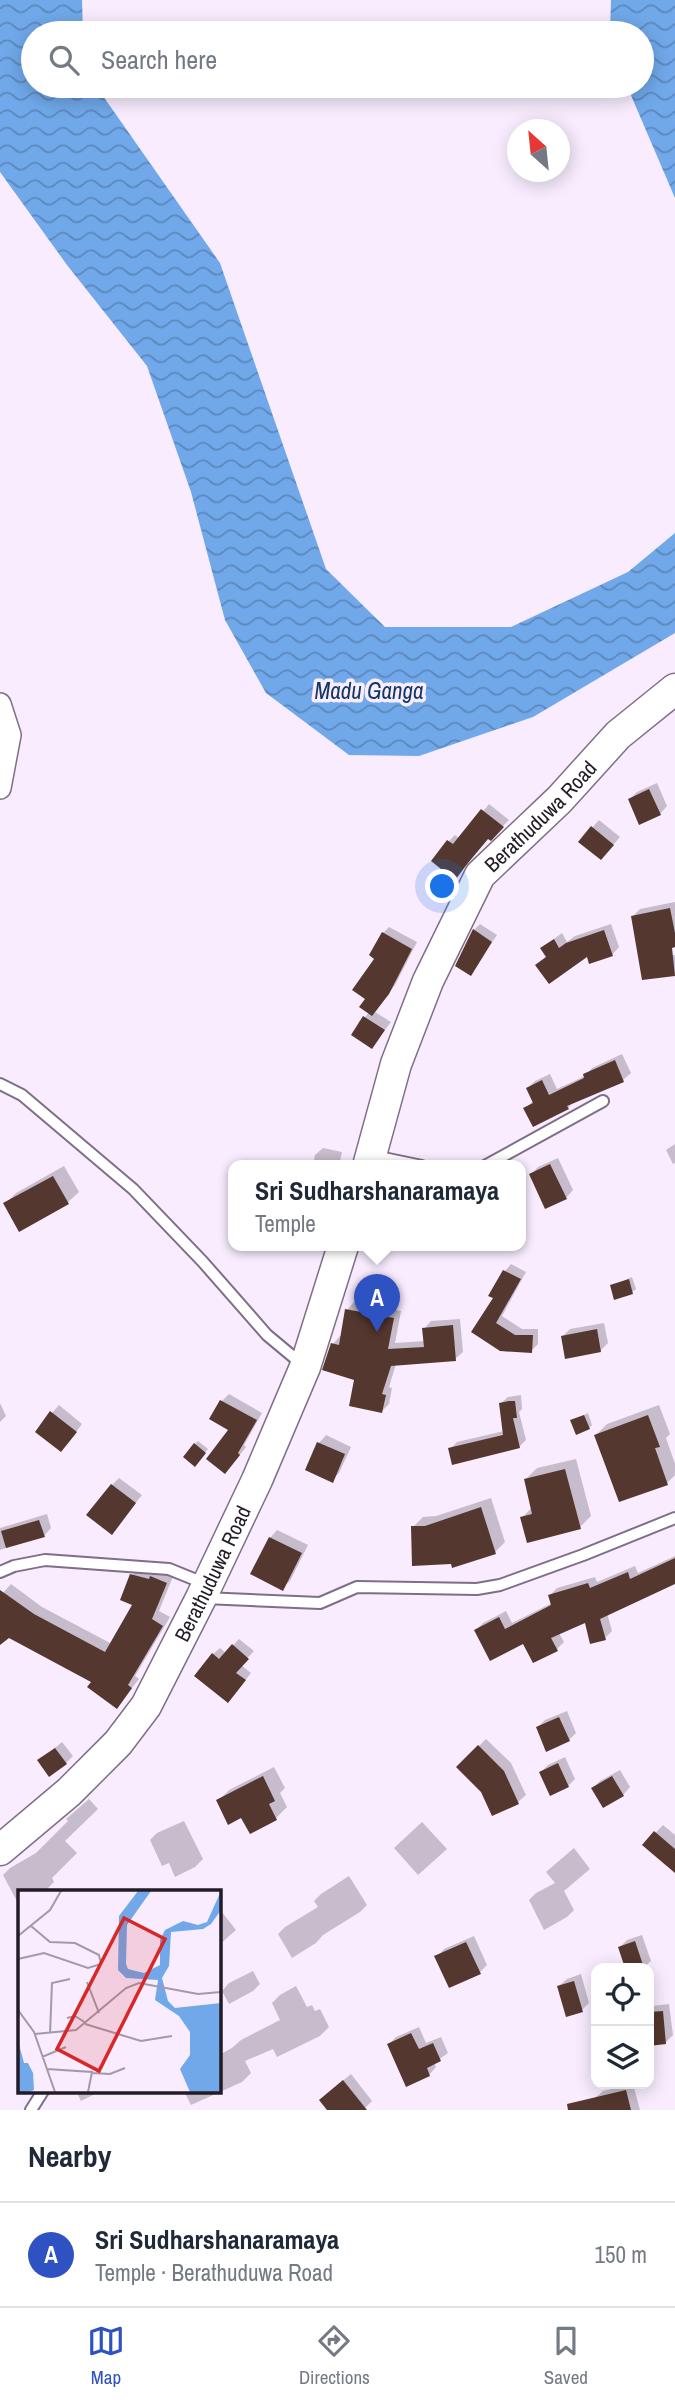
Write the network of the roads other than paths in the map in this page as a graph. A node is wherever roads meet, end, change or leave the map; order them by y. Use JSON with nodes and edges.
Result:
{"nodes":[{"id":1,"x":675,"y":689,"type":"edge"},
{"id":2,"x":0,"y":704,"type":"edge"},
{"id":3,"x":0,"y":788,"type":"edge"},
{"id":4,"x":0,"y":1084,"type":"edge"},
{"id":5,"x":603,"y":1101,"type":"dead end"},
{"id":6,"x":369,"y":1160,"type":"edge"},
{"id":7,"x":496,"y":1160,"type":"edge"},
{"id":8,"x":341,"y":1251,"type":"edge"},
{"id":9,"x":305,"y":1367,"type":"junction"},
{"id":10,"x":675,"y":1518,"type":"edge"},
{"id":11,"x":0,"y":1572,"type":"edge"},
{"id":12,"x":204,"y":1591,"type":"junction"},
{"id":13,"x":0,"y":1850,"type":"edge"},
{"id":14,"x":42,"y":2092,"type":"edge"},
{"id":15,"x":31,"y":2110,"type":"edge"}],
"edges":[{"from":1,"to":6,"type":"street","name":"Berathuduwa Road"},
{"from":2,"to":3,"type":"street"},
{"from":4,"to":9,"type":"lane"},
{"from":5,"to":7,"type":"lane"},
{"from":8,"to":9,"type":"street","name":"Berathuduwa Road"},
{"from":9,"to":12,"type":"street","name":"Berathuduwa Road"},
{"from":10,"to":12,"type":"lane"},
{"from":11,"to":12,"type":"lane"},
{"from":12,"to":13,"type":"street","name":"Berathuduwa Road"},
{"from":14,"to":15,"type":"lane"}]}
